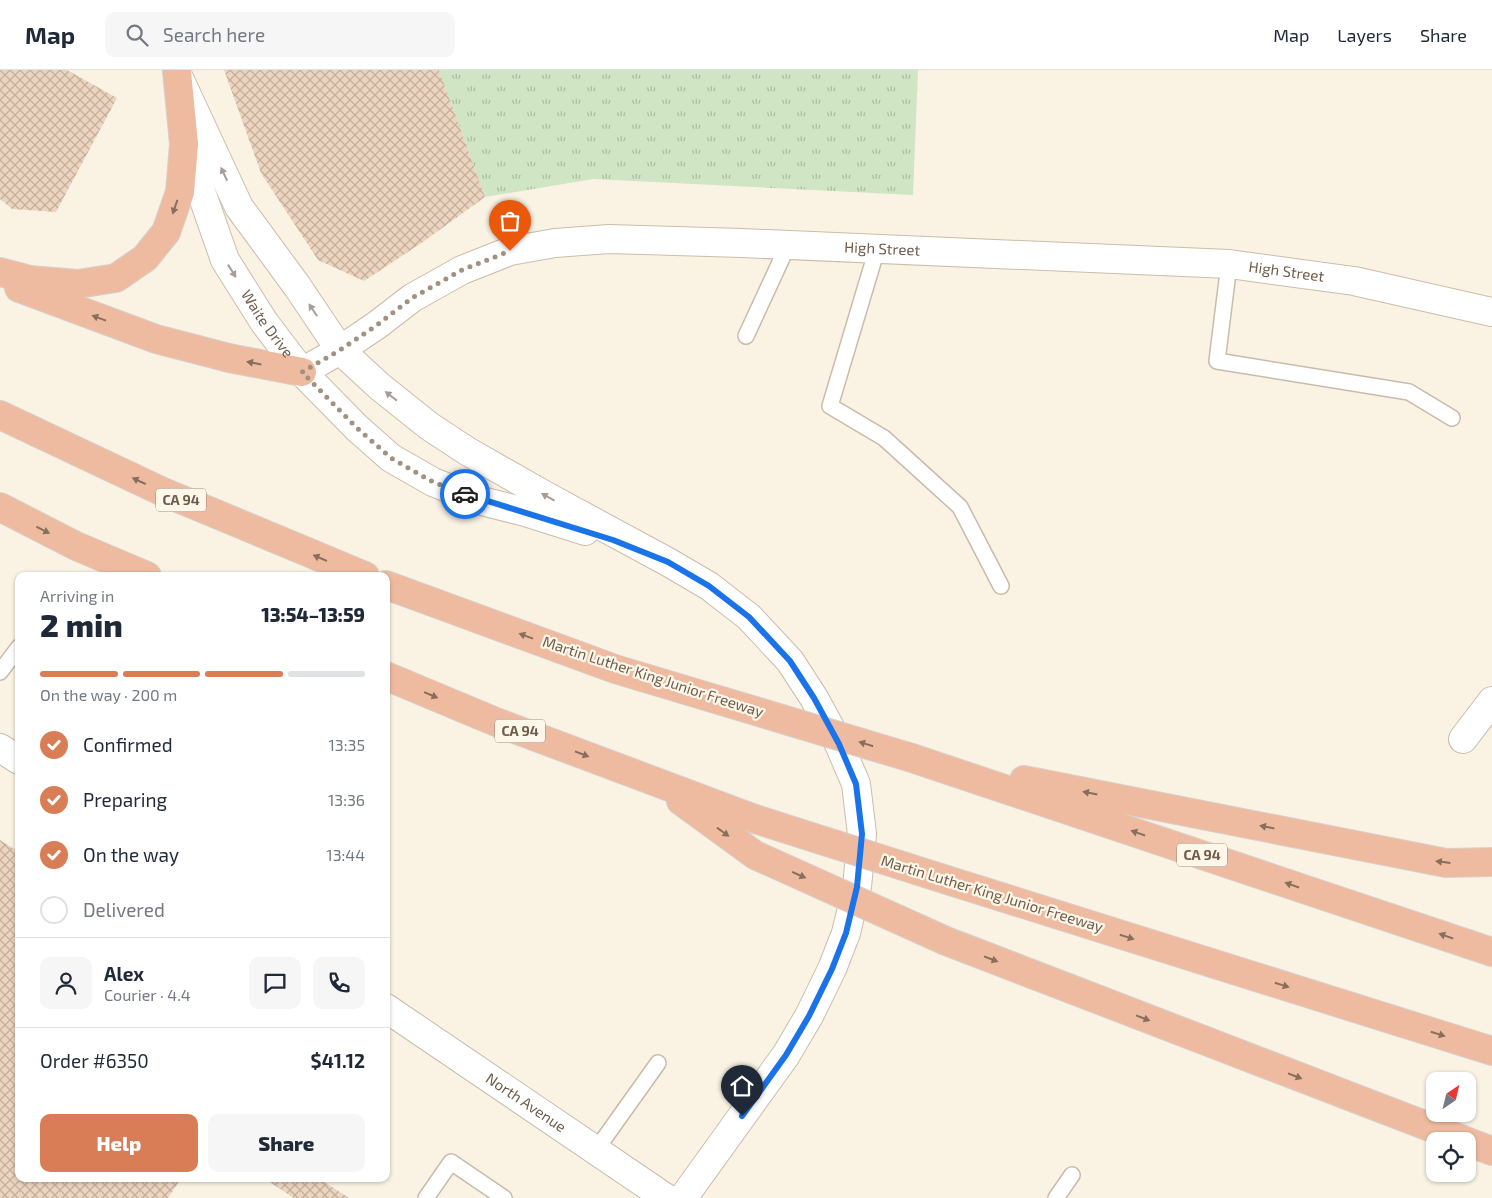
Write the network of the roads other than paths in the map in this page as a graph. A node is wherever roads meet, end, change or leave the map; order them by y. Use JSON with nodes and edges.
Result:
{"nodes":[{"id":1,"x":176,"y":71,"type":"edge"},
{"id":2,"x":788,"y":245,"type":"junction"},
{"id":3,"x":877,"y":248,"type":"junction"},
{"id":4,"x":1229,"y":264,"type":"junction"},
{"id":5,"x":0,"y":272,"type":"edge"},
{"id":6,"x":0,"y":280,"type":"edge"},
{"id":7,"x":1492,"y":312,"type":"edge"},
{"id":8,"x":746,"y":336,"type":"dead end"},
{"id":9,"x":340,"y":350,"type":"junction"},
{"id":10,"x":302,"y":372,"type":"junction"},
{"id":11,"x":0,"y":415,"type":"edge"},
{"id":12,"x":1452,"y":418,"type":"dead end"},
{"id":13,"x":0,"y":507,"type":"edge"},
{"id":14,"x":668,"y":562,"type":"junction"},
{"id":15,"x":138,"y":572,"type":"edge"},
{"id":16,"x":355,"y":572,"type":"edge"},
{"id":17,"x":390,"y":586,"type":"edge"},
{"id":18,"x":1001,"y":586,"type":"dead end"},
{"id":19,"x":15,"y":652,"type":"edge"},
{"id":20,"x":0,"y":672,"type":"edge"},
{"id":21,"x":390,"y":678,"type":"edge"},
{"id":22,"x":1492,"y":701,"type":"edge"},
{"id":23,"x":1463,"y":739,"type":"dead end"},
{"id":24,"x":0,"y":748,"type":"edge"},
{"id":25,"x":15,"y":757,"type":"edge"},
{"id":26,"x":912,"y":758,"type":"junction"},
{"id":27,"x":656,"y":782,"type":"junction"},
{"id":28,"x":1492,"y":862,"type":"edge"},
{"id":29,"x":1492,"y":952,"type":"edge"},
{"id":30,"x":390,"y":1011,"type":"edge"},
{"id":31,"x":1492,"y":1051,"type":"edge"},
{"id":32,"x":658,"y":1063,"type":"dead end"},
{"id":33,"x":1440,"y":1132,"type":"edge"},
{"id":34,"x":1476,"y":1145,"type":"edge"},
{"id":35,"x":596,"y":1150,"type":"junction"},
{"id":36,"x":1492,"y":1151,"type":"edge"},
{"id":37,"x":1072,"y":1175,"type":"dead end"},
{"id":38,"x":426,"y":1198,"type":"edge"},
{"id":39,"x":504,"y":1198,"type":"edge"},
{"id":40,"x":666,"y":1198,"type":"edge"},
{"id":41,"x":683,"y":1198,"type":"edge"},
{"id":42,"x":1056,"y":1198,"type":"edge"}],
"edges":[{"from":1,"to":5,"type":"highway","one_way":true},
{"from":9,"to":1,"type":"main road","name":"Waite Drive","one_way":true},
{"from":1,"to":10,"type":"main road","name":"Waite Drive","one_way":true},
{"from":2,"to":3,"type":"main road","name":"High Street"},
{"from":2,"to":8,"type":"lane"},
{"from":2,"to":9,"type":"main road","name":"High Street"},
{"from":3,"to":4,"type":"main road","name":"High Street"},
{"from":3,"to":18,"type":"lane"},
{"from":4,"to":7,"type":"main road","name":"High Street"},
{"from":4,"to":12,"type":"lane"},
{"from":10,"to":6,"type":"highway","one_way":true},
{"from":9,"to":10,"type":"main road","name":"High Street"},
{"from":14,"to":9,"type":"main road","name":"Waite Drive","one_way":true},
{"from":10,"to":14,"type":"main road","name":"Waite Drive"},
{"from":16,"to":11,"type":"highway","number":"CA 94","one_way":true},
{"from":13,"to":15,"type":"highway","one_way":true},
{"from":14,"to":41,"type":"main road","name":"Waite Drive"},
{"from":26,"to":17,"type":"highway","name":"Martin Luther King Junior Freeway","number":"CA 94","one_way":true,"bridge":true},
{"from":19,"to":20,"type":"lane"},
{"from":21,"to":27,"type":"highway","name":"Martin Luther King Junior Freeway","number":"CA 94","one_way":true},
{"from":22,"to":23,"type":"main road"},
{"from":24,"to":25,"type":"main road"},
{"from":28,"to":26,"type":"highway","one_way":true},
{"from":29,"to":26,"type":"highway","name":"Martin Luther King Junior Freeway","number":"CA 94","one_way":true},
{"from":27,"to":31,"type":"highway","name":"Martin Luther King Junior Freeway","number":"CA 94","one_way":true,"bridge":true},
{"from":27,"to":33,"type":"highway","one_way":true,"bridge":true},
{"from":30,"to":35,"type":"main road","name":"North Avenue"},
{"from":32,"to":35,"type":"lane"},
{"from":34,"to":36,"type":"highway"},
{"from":35,"to":40,"type":"main road","name":"North Avenue"},
{"from":37,"to":42,"type":"lane"},
{"from":38,"to":39,"type":"lane"}]}
